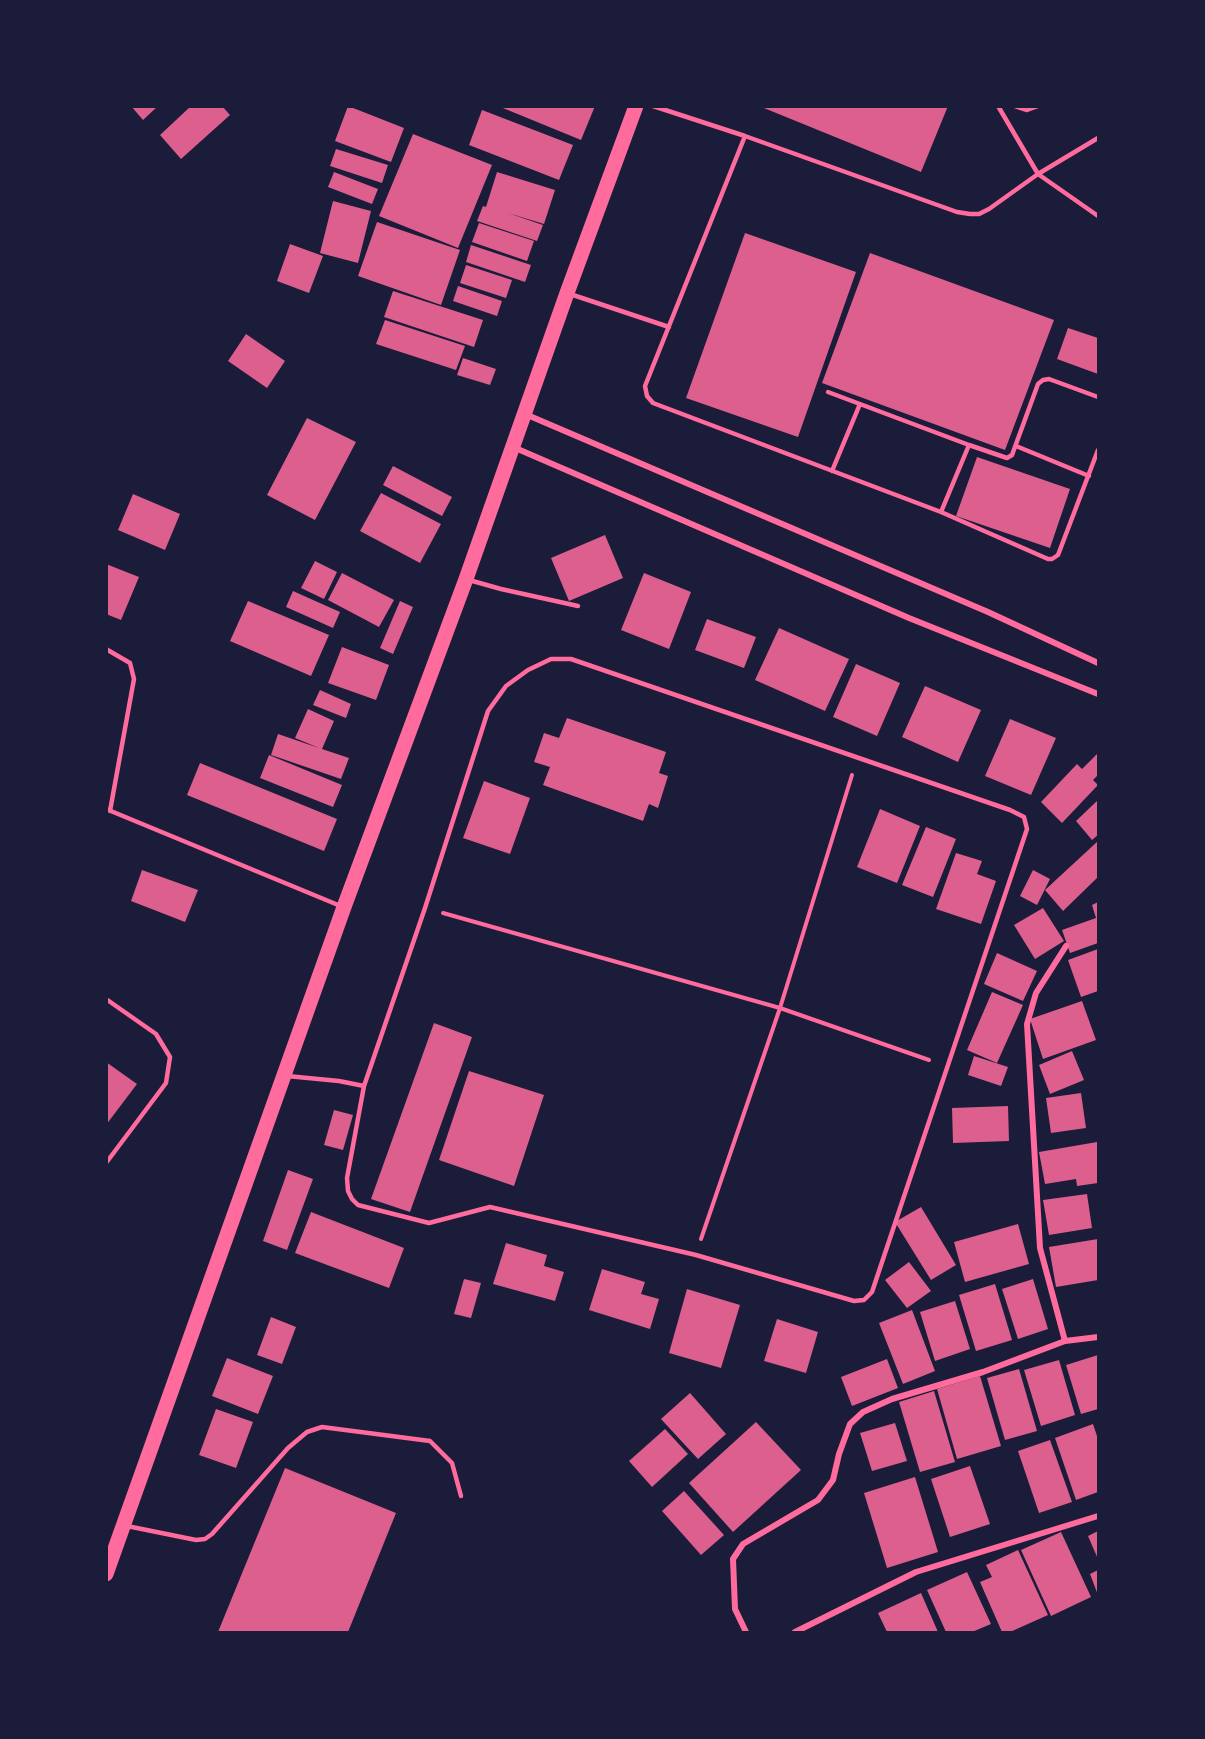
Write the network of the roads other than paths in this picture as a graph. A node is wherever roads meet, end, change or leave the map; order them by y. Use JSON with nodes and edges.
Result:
{"nodes":[{"id":1,"x":636,"y":106,"type":"edge"},
{"id":2,"x":653,"y":106,"type":"edge"},
{"id":3,"x":998,"y":106,"type":"edge"},
{"id":4,"x":1014,"y":106,"type":"edge"},
{"id":5,"x":1038,"y":106,"type":"edge"},
{"id":6,"x":745,"y":136,"type":"junction"},
{"id":7,"x":1098,"y":138,"type":"edge"},
{"id":8,"x":1038,"y":174,"type":"junction"},
{"id":9,"x":1098,"y":216,"type":"edge"},
{"id":10,"x":567,"y":293,"type":"junction"},
{"id":11,"x":669,"y":327,"type":"junction"},
{"id":12,"x":828,"y":392,"type":"dead end"},
{"id":13,"x":1098,"y":397,"type":"edge"},
{"id":14,"x":860,"y":404,"type":"junction"},
{"id":15,"x":525,"y":414,"type":"junction"},
{"id":16,"x":969,"y":445,"type":"junction"},
{"id":17,"x":1016,"y":446,"type":"junction"},
{"id":18,"x":513,"y":447,"type":"junction"},
{"id":19,"x":1098,"y":450,"type":"edge"},
{"id":20,"x":832,"y":471,"type":"junction"},
{"id":21,"x":1089,"y":476,"type":"junction"},
{"id":22,"x":941,"y":512,"type":"junction"},
{"id":23,"x":466,"y":579,"type":"junction"},
{"id":24,"x":578,"y":606,"type":"dead end"},
{"id":25,"x":106,"y":649,"type":"edge"},
{"id":26,"x":1098,"y":663,"type":"edge"},
{"id":27,"x":1098,"y":694,"type":"edge"},
{"id":28,"x":108,"y":810,"type":"edge"},
{"id":29,"x":344,"y":907,"type":"junction"},
{"id":30,"x":1066,"y":946,"type":"dead end"},
{"id":31,"x":106,"y":999,"type":"edge"},
{"id":32,"x":285,"y":1075,"type":"junction"},
{"id":33,"x":364,"y":1086,"type":"junction"},
{"id":34,"x":106,"y":1163,"type":"edge"},
{"id":35,"x":1098,"y":1337,"type":"edge"},
{"id":36,"x":1065,"y":1341,"type":"junction"},
{"id":37,"x":461,"y":1496,"type":"dead end"},
{"id":38,"x":1098,"y":1516,"type":"edge"},
{"id":39,"x":125,"y":1525,"type":"junction"},
{"id":40,"x":106,"y":1574,"type":"edge"},
{"id":41,"x":746,"y":1632,"type":"edge"},
{"id":42,"x":795,"y":1632,"type":"edge"}],
"edges":[{"from":1,"to":10,"type":"main road"},
{"from":2,"to":6,"type":"lane"},
{"from":3,"to":8,"type":"lane"},
{"from":4,"to":5,"type":"lane"},
{"from":6,"to":8,"type":"lane"},
{"from":6,"to":11,"type":"lane"},
{"from":7,"to":8,"type":"lane"},
{"from":8,"to":9,"type":"lane"},
{"from":10,"to":11,"type":"lane"},
{"from":10,"to":15,"type":"main road"},
{"from":11,"to":20,"type":"lane"},
{"from":12,"to":14,"type":"lane"},
{"from":13,"to":17,"type":"lane"},
{"from":14,"to":16,"type":"lane"},
{"from":14,"to":20,"type":"lane"},
{"from":15,"to":18,"type":"main road"},
{"from":15,"to":26,"type":"street"},
{"from":16,"to":17,"type":"lane"},
{"from":16,"to":22,"type":"lane"},
{"from":17,"to":21,"type":"lane"},
{"from":18,"to":23,"type":"main road"},
{"from":18,"to":27,"type":"street"},
{"from":19,"to":21,"type":"lane"},
{"from":20,"to":22,"type":"lane"},
{"from":21,"to":22,"type":"lane"},
{"from":23,"to":24,"type":"lane"},
{"from":23,"to":29,"type":"main road"},
{"from":25,"to":28,"type":"lane"},
{"from":28,"to":29,"type":"lane"},
{"from":29,"to":32,"type":"main road"},
{"from":30,"to":36,"type":"street"},
{"from":31,"to":34,"type":"lane"},
{"from":32,"to":33,"type":"lane"},
{"from":32,"to":39,"type":"main road"},
{"from":33,"to":33,"type":"lane"},
{"from":35,"to":36,"type":"street"},
{"from":36,"to":41,"type":"street"},
{"from":37,"to":39,"type":"lane"},
{"from":38,"to":42,"type":"street"},
{"from":39,"to":40,"type":"main road"}]}
